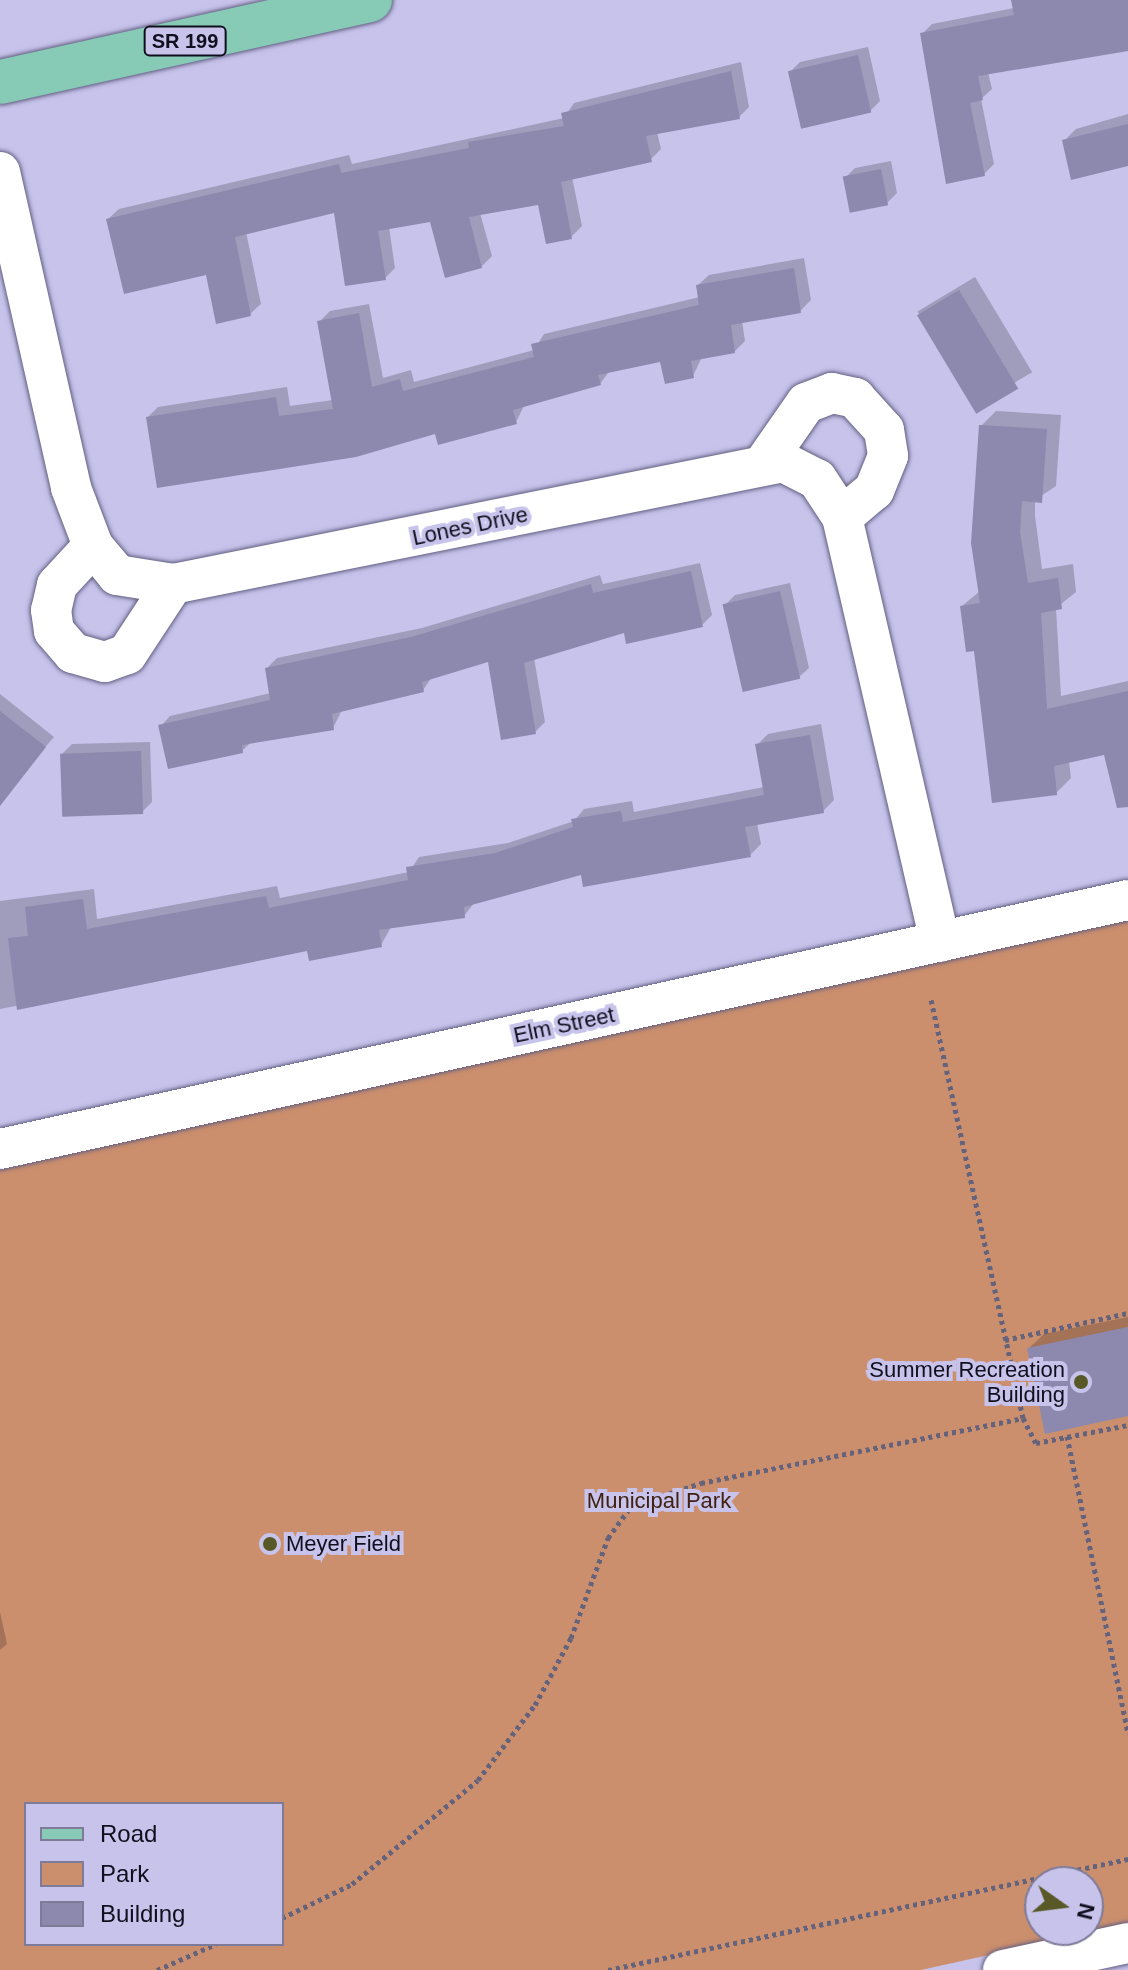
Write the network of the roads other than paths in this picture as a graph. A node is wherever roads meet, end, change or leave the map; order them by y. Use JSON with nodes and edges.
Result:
{"nodes":[{"id":1,"x":370,"y":0,"type":"edge"},
{"id":2,"x":0,"y":82,"type":"edge"},
{"id":3,"x":0,"y":172,"type":"edge"},
{"id":4,"x":765,"y":462,"type":"junction"},
{"id":5,"x":842,"y":517,"type":"junction"},
{"id":6,"x":93,"y":546,"type":"junction"},
{"id":7,"x":173,"y":584,"type":"junction"},
{"id":8,"x":1128,"y":900,"type":"edge"},
{"id":9,"x":940,"y":942,"type":"junction"},
{"id":10,"x":0,"y":1149,"type":"edge"},
{"id":11,"x":1128,"y":1943,"type":"edge"},
{"id":12,"x":1003,"y":1970,"type":"edge"}],
"edges":[{"from":1,"to":2,"type":"main road","number":"SR 199"},
{"from":3,"to":6,"type":"street","name":"Lones Drive"},
{"from":4,"to":5,"type":"street","name":"Lones Drive"},
{"from":4,"to":5,"type":"street"},
{"from":4,"to":7,"type":"street","name":"Lones Drive"},
{"from":5,"to":9,"type":"street","name":"Lones Drive"},
{"from":6,"to":7,"type":"street","name":"Lones Drive"},
{"from":6,"to":7,"type":"street"},
{"from":8,"to":9,"type":"street","name":"Elm Street"},
{"from":9,"to":10,"type":"street","name":"Elm Street"},
{"from":11,"to":12,"type":"street"}]}
